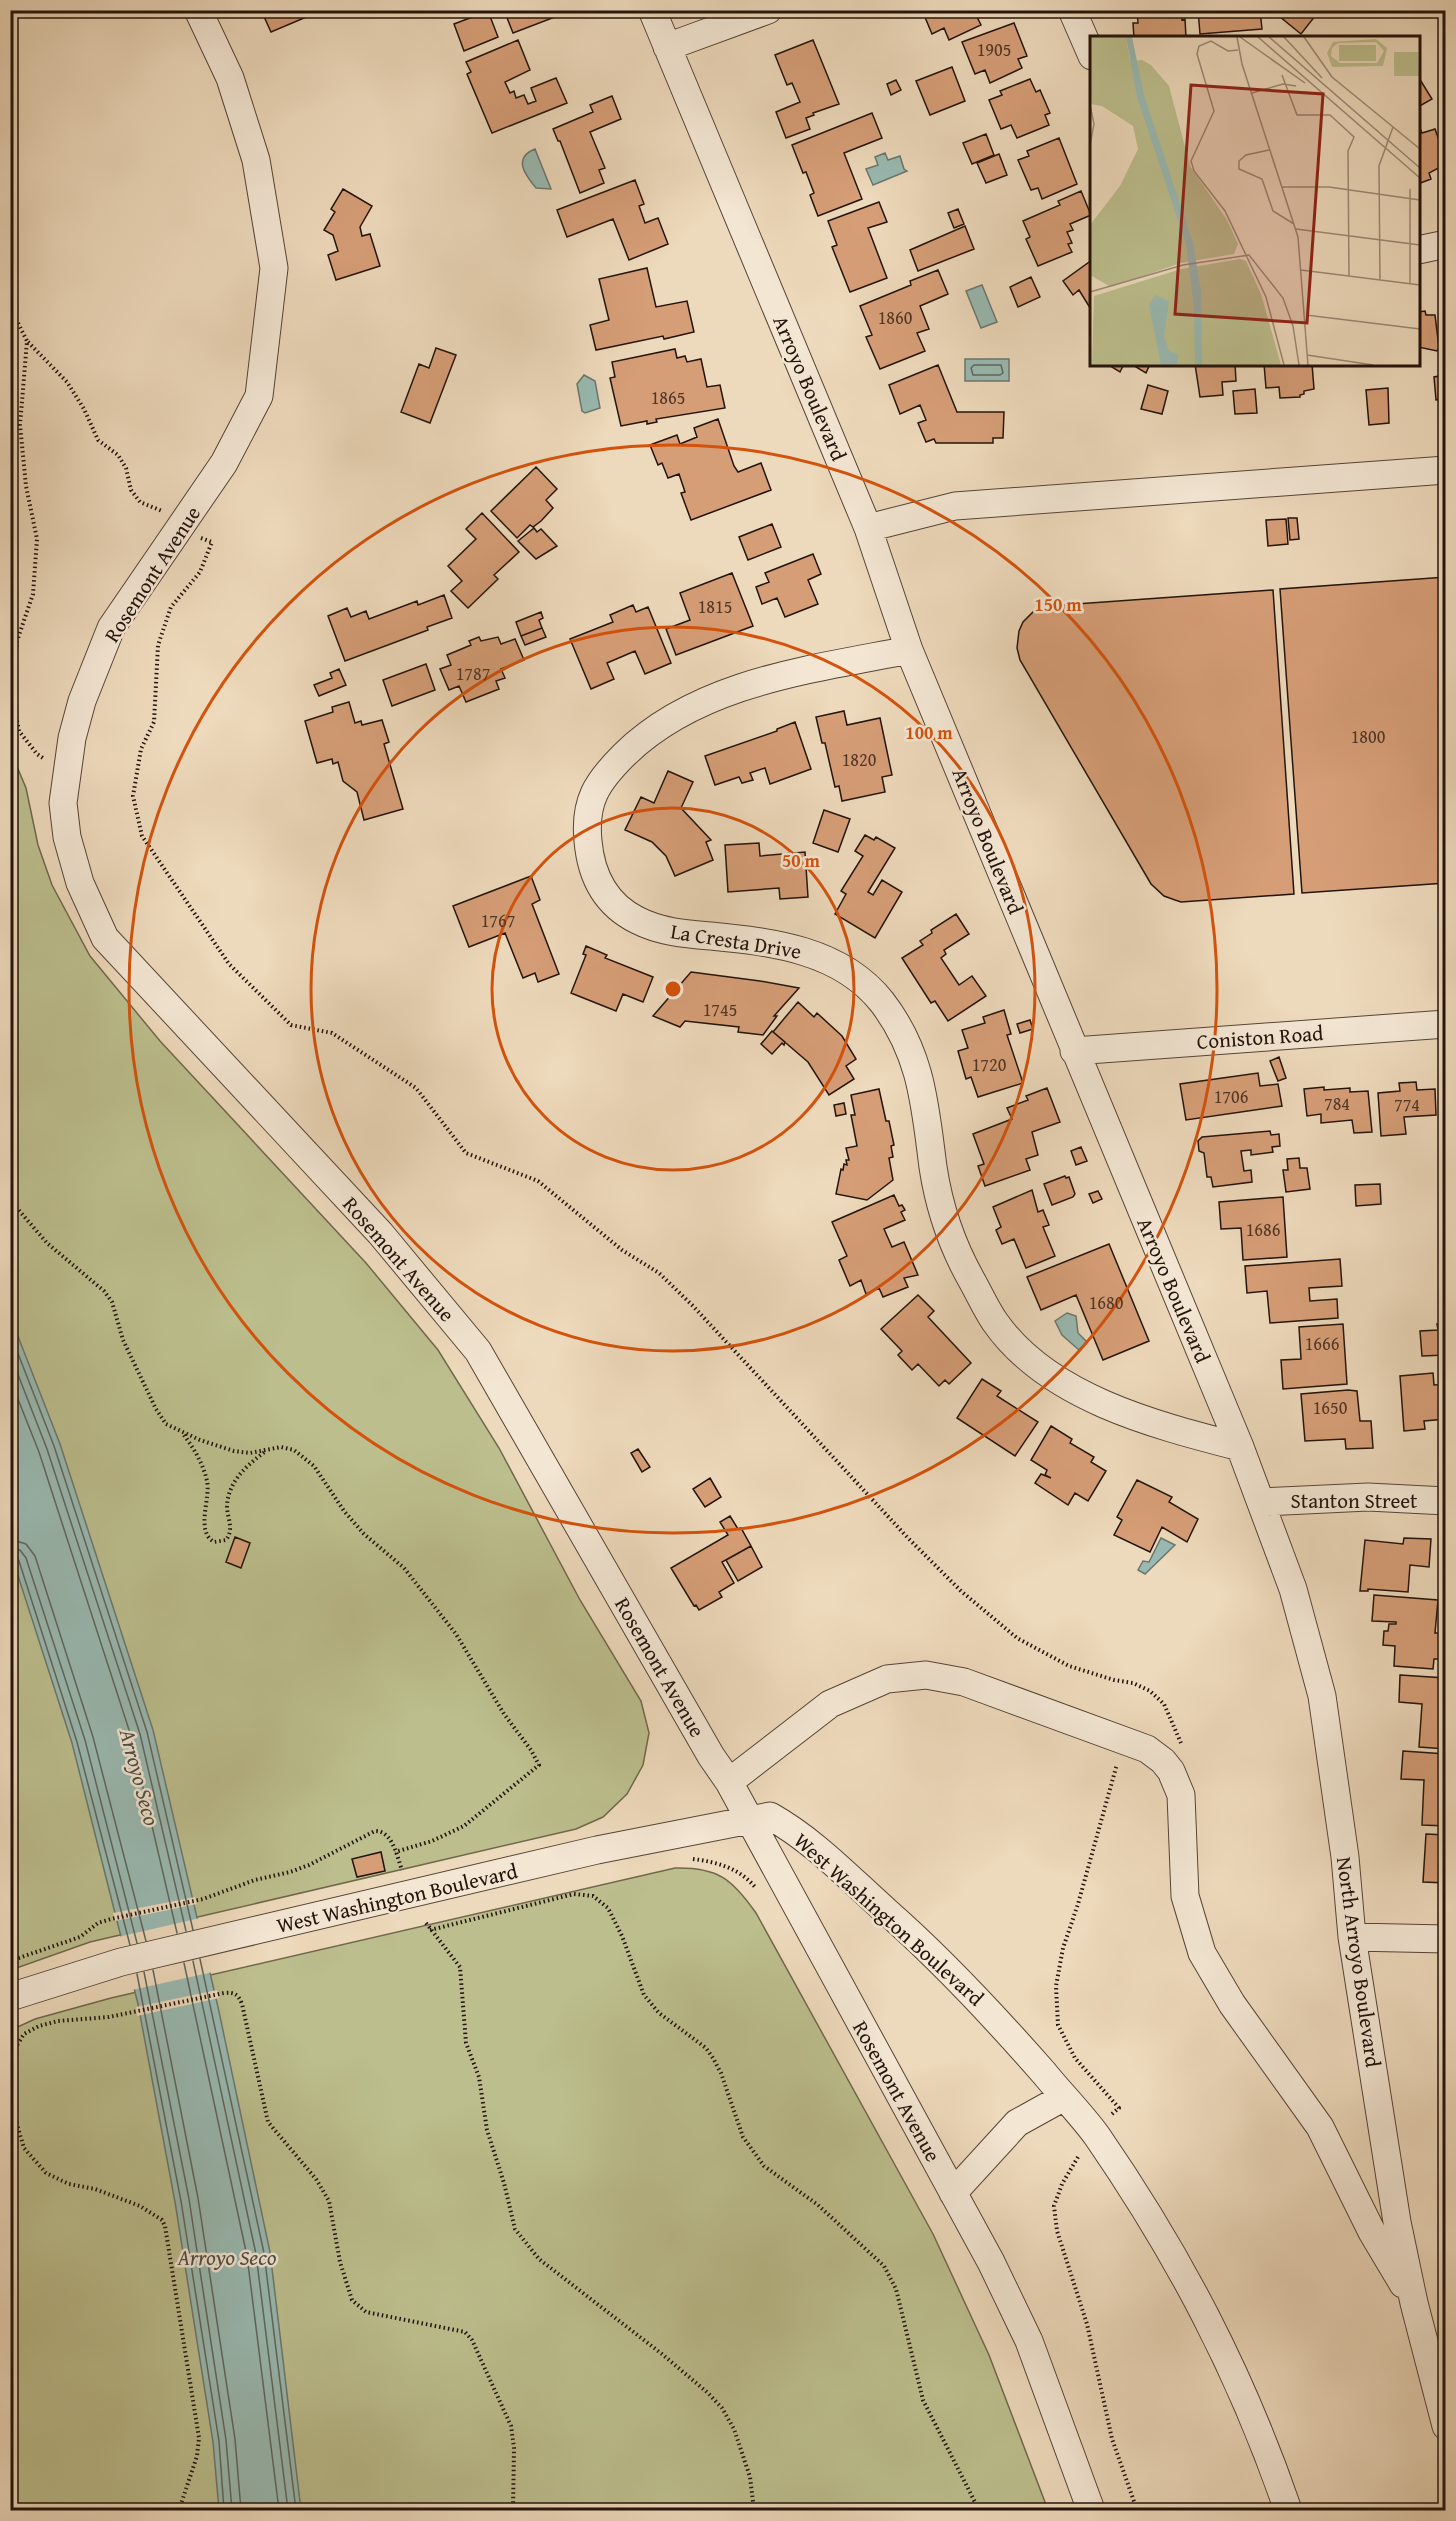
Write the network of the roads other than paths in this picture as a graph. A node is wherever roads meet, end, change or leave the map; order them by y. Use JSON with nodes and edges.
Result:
{"nodes":[{"id":1,"x":198,"y":10,"type":"edge"},
{"id":2,"x":652,"y":10,"type":"edge"},
{"id":3,"x":768,"y":10,"type":"edge"},
{"id":4,"x":1072,"y":10,"type":"edge"},
{"id":5,"x":667,"y":48,"type":"junction"},
{"id":6,"x":1090,"y":51,"type":"edge"},
{"id":7,"x":1446,"y":244,"type":"edge"},
{"id":8,"x":1420,"y":250,"type":"edge"},
{"id":9,"x":1446,"y":470,"type":"edge"},
{"id":10,"x":868,"y":528,"type":"junction"},
{"id":11,"x":909,"y":650,"type":"junction"},
{"id":12,"x":1446,"y":1024,"type":"edge"},
{"id":13,"x":1074,"y":1051,"type":"junction"},
{"id":14,"x":1240,"y":1447,"type":"junction"},
{"id":15,"x":1446,"y":1501,"type":"edge"},
{"id":16,"x":1262,"y":1502,"type":"junction"},
{"id":17,"x":729,"y":1782,"type":"junction"},
{"id":18,"x":748,"y":1819,"type":"junction"},
{"id":19,"x":1352,"y":1937,"type":"junction"},
{"id":20,"x":1446,"y":1939,"type":"edge"},
{"id":21,"x":10,"y":1997,"type":"edge"},
{"id":22,"x":1064,"y":2097,"type":"junction"},
{"id":23,"x":953,"y":2193,"type":"junction"},
{"id":24,"x":1414,"y":2303,"type":"junction"},
{"id":25,"x":1446,"y":2426,"type":"edge"},
{"id":26,"x":1091,"y":2511,"type":"edge"},
{"id":27,"x":1288,"y":2511,"type":"edge"}],
"edges":[{"from":1,"to":17,"type":"street","name":"Rosemont Avenue"},
{"from":2,"to":5,"type":"street","name":"Arroyo Boulevard"},
{"from":3,"to":5,"type":"street"},
{"from":4,"to":6,"type":"street"},
{"from":5,"to":10,"type":"street","name":"Arroyo Boulevard"},
{"from":7,"to":8,"type":"street"},
{"from":9,"to":10,"type":"street"},
{"from":10,"to":11,"type":"street","name":"Arroyo Boulevard"},
{"from":11,"to":13,"type":"street","name":"Arroyo Boulevard"},
{"from":11,"to":14,"type":"street","name":"La Cresta Drive"},
{"from":12,"to":13,"type":"street","name":"Coniston Road"},
{"from":13,"to":14,"type":"street","name":"Arroyo Boulevard"},
{"from":14,"to":16,"type":"street","name":"Arroyo Boulevard"},
{"from":15,"to":16,"type":"street","name":"Stanton Street"},
{"from":16,"to":19,"type":"street","name":"North Arroyo Boulevard"},
{"from":17,"to":18,"type":"street","name":"Rosemont Avenue"},
{"from":17,"to":24,"type":"street"},
{"from":18,"to":21,"type":"street","name":"West Washington Boulevard"},
{"from":18,"to":22,"type":"street","name":"West Washington Boulevard"},
{"from":18,"to":23,"type":"street","name":"Rosemont Avenue"},
{"from":19,"to":20,"type":"street"},
{"from":19,"to":24,"type":"street","name":"North Arroyo Boulevard"},
{"from":22,"to":23,"type":"street"},
{"from":22,"to":27,"type":"street","name":"West Washington Boulevard"},
{"from":23,"to":26,"type":"street","name":"Rosemont Avenue"},
{"from":24,"to":25,"type":"street","name":"North Arroyo Boulevard"}]}
